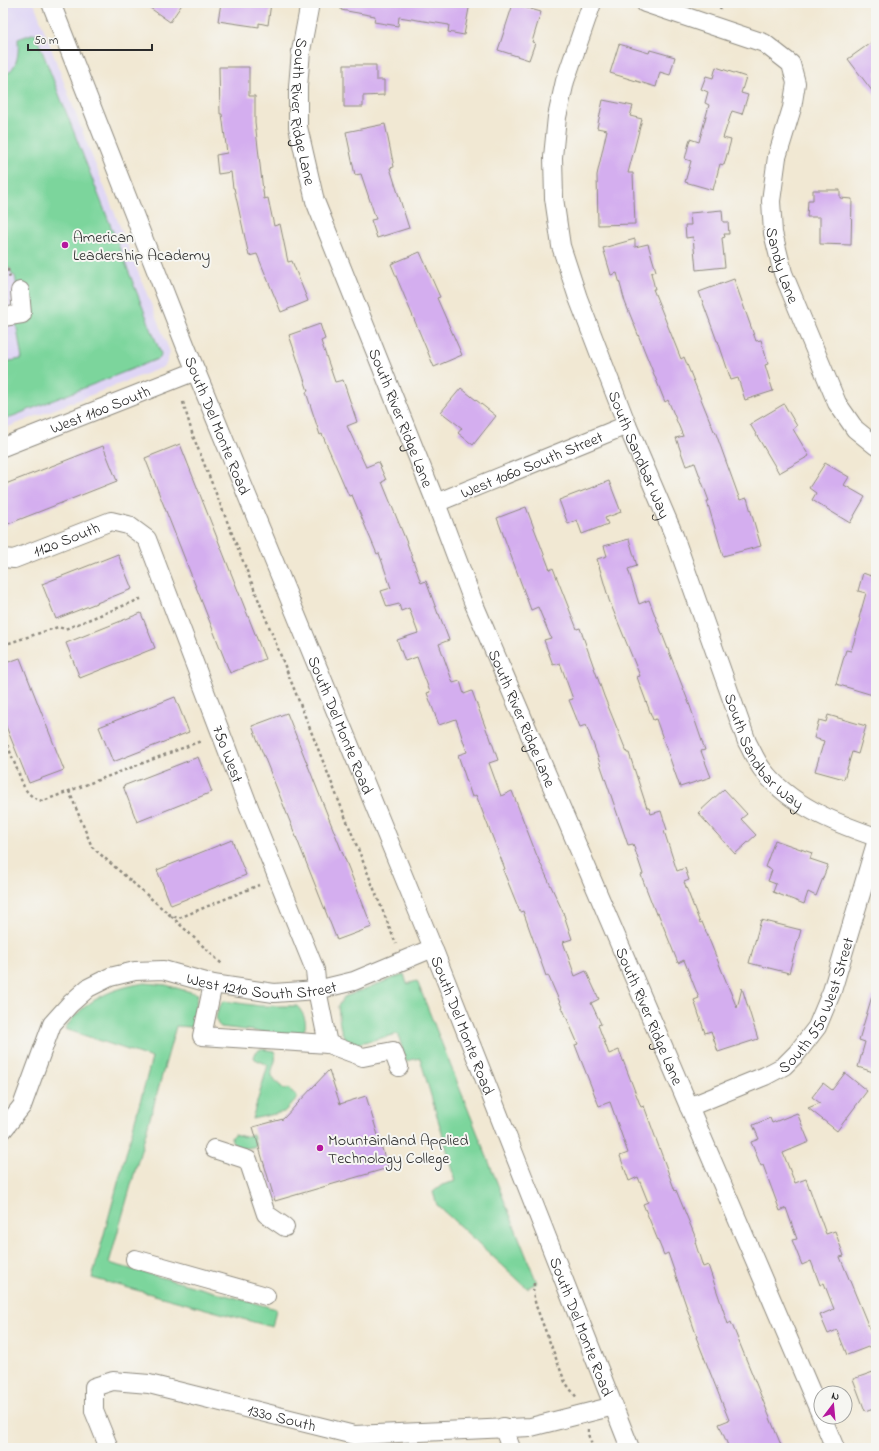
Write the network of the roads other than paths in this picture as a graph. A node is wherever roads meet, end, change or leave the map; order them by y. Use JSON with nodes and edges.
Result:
{"nodes":[{"id":1,"x":51,"y":3,"type":"edge"},
{"id":2,"x":310,"y":3,"type":"edge"},
{"id":3,"x":592,"y":3,"type":"edge"},
{"id":4,"x":645,"y":3,"type":"edge"},
{"id":5,"x":20,"y":291,"type":"dead end"},
{"id":6,"x":3,"y":317,"type":"edge"},
{"id":7,"x":196,"y":371,"type":"junction"},
{"id":8,"x":628,"y":425,"type":"junction"},
{"id":9,"x":876,"y":446,"type":"edge"},
{"id":10,"x":3,"y":447,"type":"edge"},
{"id":11,"x":436,"y":503,"type":"junction"},
{"id":12,"x":128,"y":525,"type":"joint"},
{"id":13,"x":3,"y":558,"type":"edge"},
{"id":14,"x":876,"y":837,"type":"edge"},
{"id":15,"x":876,"y":843,"type":"edge"},
{"id":16,"x":433,"y":948,"type":"junction"},
{"id":17,"x":213,"y":984,"type":"junction"},
{"id":18,"x":317,"y":990,"type":"junction"},
{"id":19,"x":328,"y":1044,"type":"junction"},
{"id":20,"x":399,"y":1067,"type":"dead end"},
{"id":21,"x":689,"y":1107,"type":"junction"},
{"id":22,"x":3,"y":1130,"type":"edge"},
{"id":23,"x":214,"y":1149,"type":"dead end"},
{"id":24,"x":285,"y":1227,"type":"dead end"},
{"id":25,"x":135,"y":1259,"type":"dead end"},
{"id":26,"x":266,"y":1296,"type":"dead end"},
{"id":27,"x":813,"y":1397,"type":"edge"},
{"id":28,"x":614,"y":1406,"type":"junction"},
{"id":29,"x":825,"y":1425,"type":"edge"},
{"id":30,"x":503,"y":1427,"type":"junction"},
{"id":31,"x":109,"y":1448,"type":"edge"},
{"id":32,"x":511,"y":1448,"type":"edge"},
{"id":33,"x":630,"y":1448,"type":"edge"},
{"id":34,"x":835,"y":1448,"type":"edge"}],
"edges":[{"from":1,"to":7,"type":"street","name":"South Del Monte Road"},
{"from":2,"to":11,"type":"street","name":"South River Ridge Lane"},
{"from":3,"to":8,"type":"street","name":"South Sandbar Way"},
{"from":4,"to":9,"type":"street","name":"Sandy Lane"},
{"from":5,"to":6,"type":"street"},
{"from":7,"to":10,"type":"street","name":"West 1100 South"},
{"from":7,"to":16,"type":"street","name":"South Del Monte Road"},
{"from":8,"to":11,"type":"street","name":"West 1060 South Street"},
{"from":8,"to":14,"type":"street","name":"South Sandbar Way"},
{"from":11,"to":21,"type":"street","name":"South River Ridge Lane"},
{"from":12,"to":13,"type":"street","name":"1120 South"},
{"from":12,"to":18,"type":"street","name":"750 West"},
{"from":15,"to":21,"type":"street","name":"South 550 West Street"},
{"from":16,"to":18,"type":"street","name":"West 1210 South Street"},
{"from":16,"to":28,"type":"street","name":"South Del Monte Road"},
{"from":17,"to":18,"type":"street","name":"West 1210 South Street"},
{"from":17,"to":19,"type":"street"},
{"from":17,"to":22,"type":"street","name":"West 1210 South Street"},
{"from":18,"to":19,"type":"street","name":"750 West"},
{"from":19,"to":20,"type":"street"},
{"from":21,"to":27,"type":"street","name":"South River Ridge Lane"},
{"from":23,"to":24,"type":"street"},
{"from":25,"to":26,"type":"street"},
{"from":28,"to":30,"type":"street","name":"1330 South"},
{"from":28,"to":33,"type":"street","name":"South Del Monte Road"},
{"from":29,"to":34,"type":"street","name":"South River Ridge Lane"},
{"from":30,"to":31,"type":"street","name":"1330 South"},
{"from":30,"to":32,"type":"street"}]}
